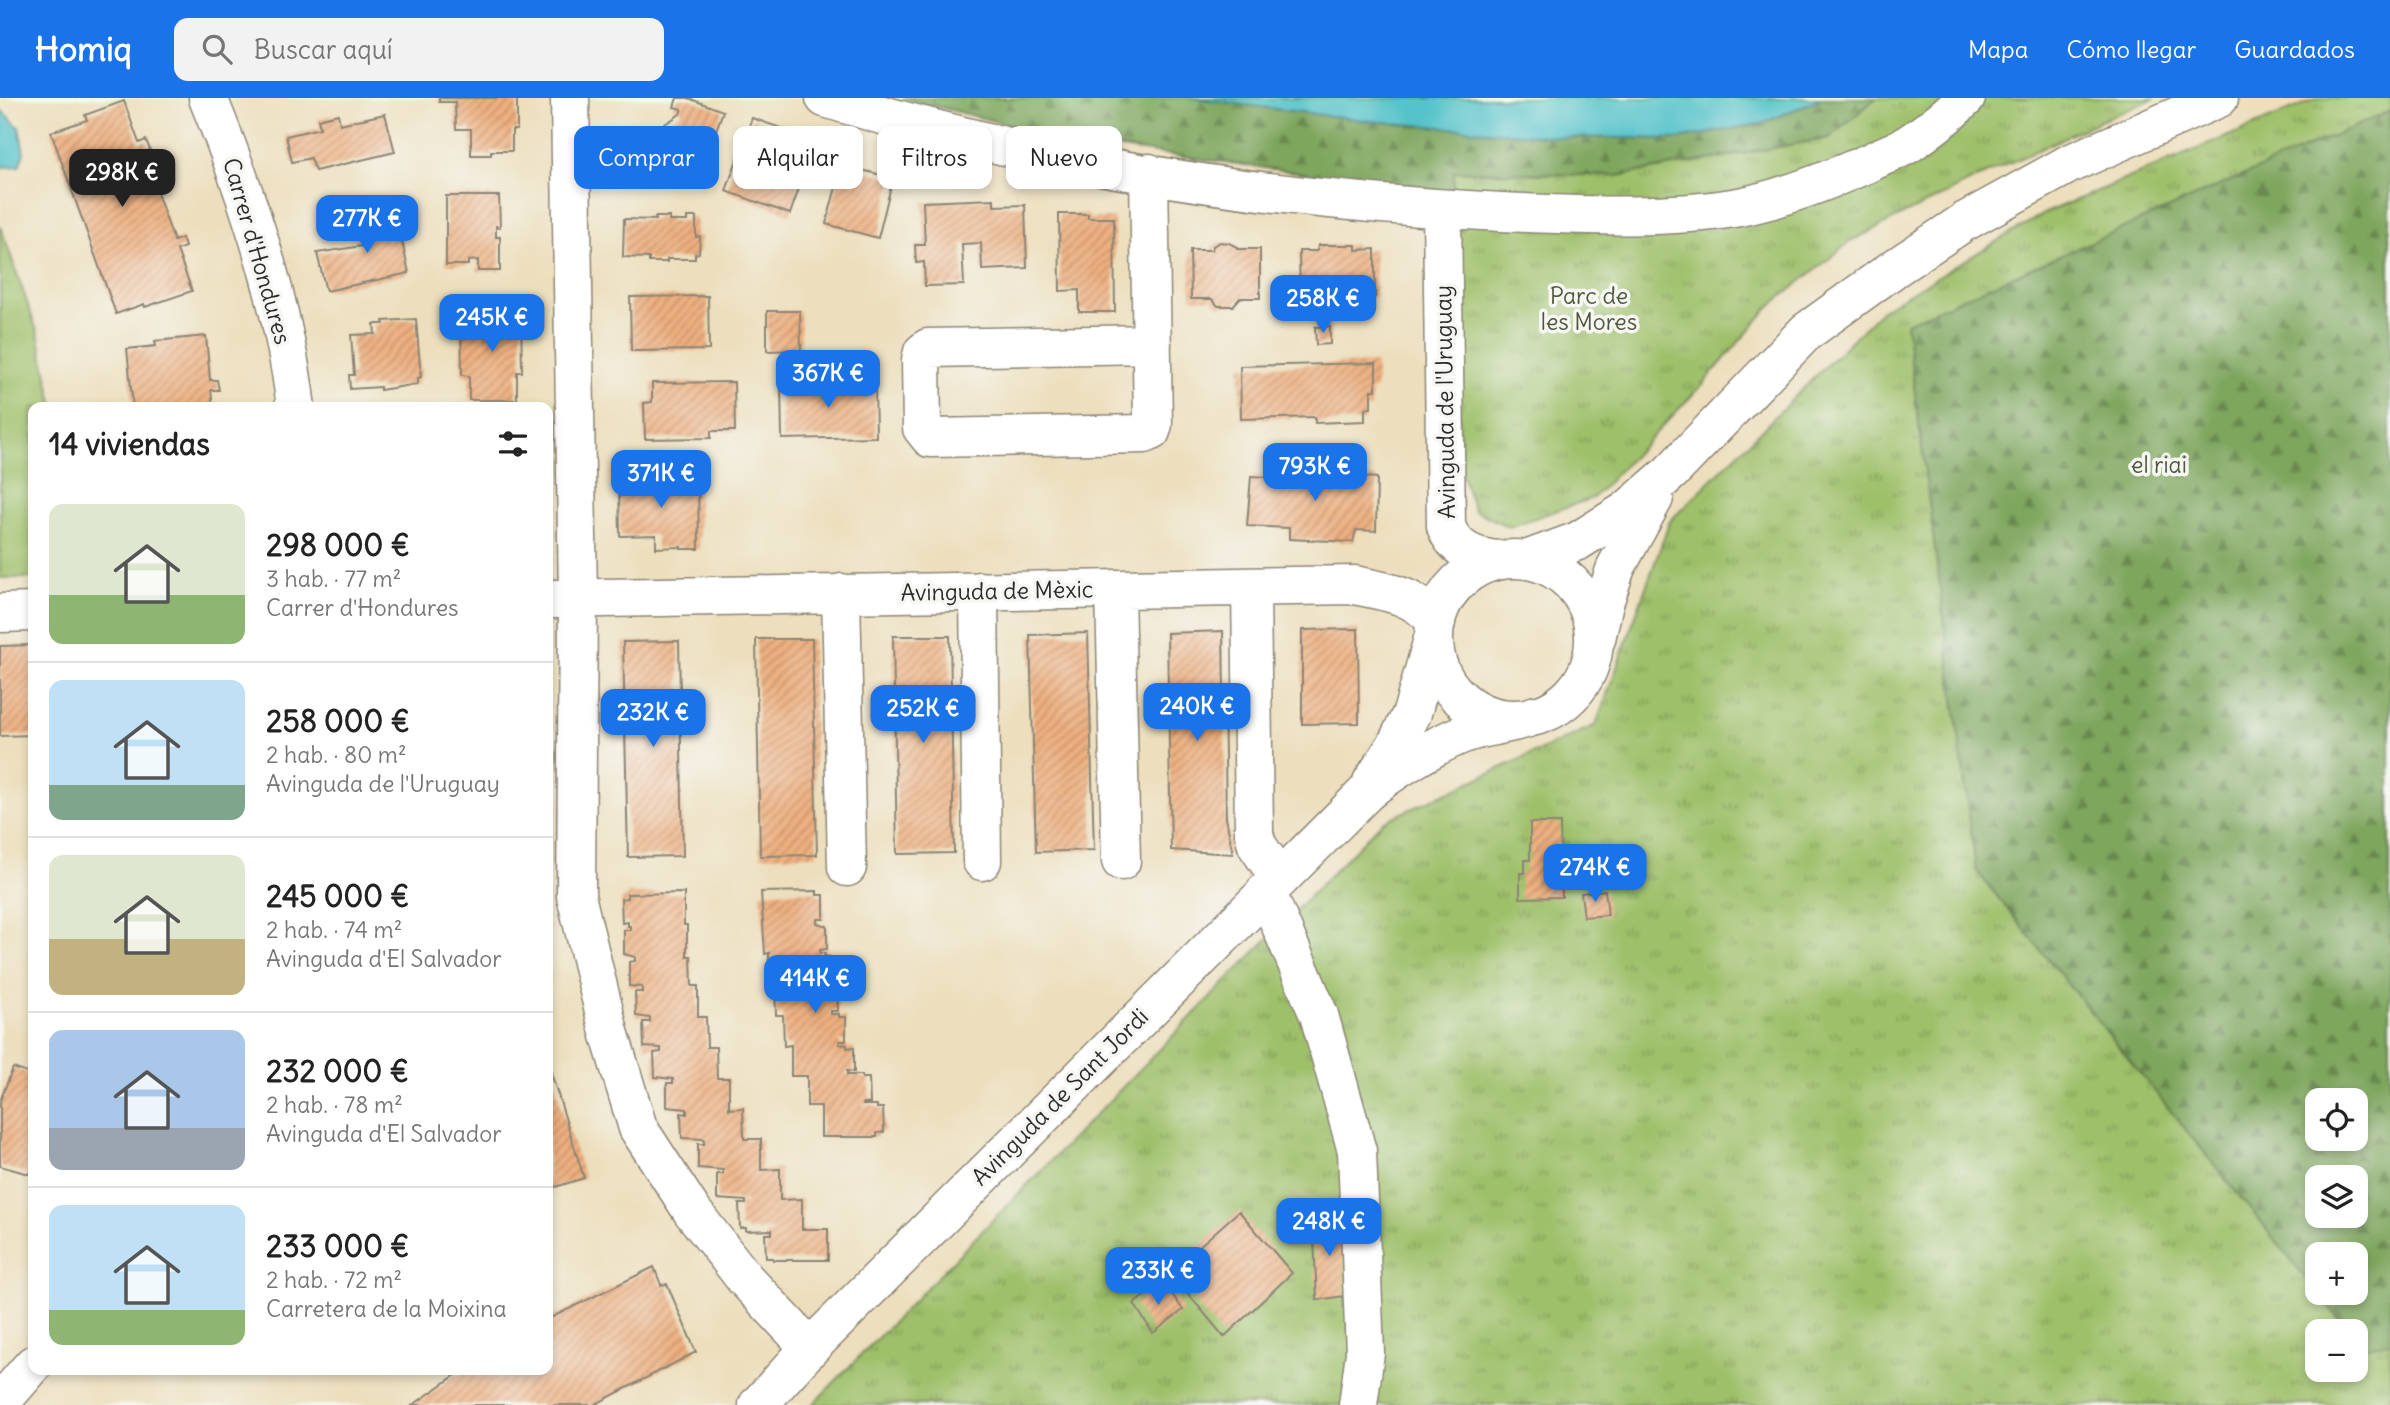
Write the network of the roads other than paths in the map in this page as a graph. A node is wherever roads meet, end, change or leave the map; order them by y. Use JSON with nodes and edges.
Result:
{"nodes":[{"id":1,"x":208,"y":98,"type":"edge"},
{"id":2,"x":570,"y":98,"type":"edge"},
{"id":3,"x":825,"y":98,"type":"edge"},
{"id":4,"x":1966,"y":98,"type":"edge"},
{"id":5,"x":2219,"y":98,"type":"edge"},
{"id":6,"x":1149,"y":173,"type":"junction"},
{"id":7,"x":1442,"y":209,"type":"junction"},
{"id":8,"x":1152,"y":344,"type":"junction"},
{"id":9,"x":295,"y":402,"type":"edge"},
{"id":10,"x":1671,"y":472,"type":"junction"},
{"id":11,"x":1514,"y":560,"type":"junction"},
{"id":12,"x":1251,"y":587,"type":"junction"},
{"id":13,"x":1115,"y":589,"type":"junction"},
{"id":14,"x":979,"y":591,"type":"junction"},
{"id":15,"x":841,"y":593,"type":"junction"},
{"id":16,"x":563,"y":599,"type":"edge"},
{"id":17,"x":28,"y":612,"type":"edge"},
{"id":18,"x":0,"y":613,"type":"edge"},
{"id":19,"x":1435,"y":627,"type":"junction"},
{"id":20,"x":1593,"y":651,"type":"junction"},
{"id":21,"x":1536,"y":715,"type":"junction"},
{"id":22,"x":1366,"y":793,"type":"junction"},
{"id":23,"x":982,"y":861,"type":"dead end"},
{"id":24,"x":1121,"y":861,"type":"dead end"},
{"id":25,"x":847,"y":867,"type":"dead end"},
{"id":26,"x":1273,"y":885,"type":"junction"},
{"id":27,"x":810,"y":1348,"type":"junction"},
{"id":28,"x":28,"y":1371,"type":"edge"},
{"id":29,"x":0,"y":1403,"type":"edge"},
{"id":30,"x":758,"y":1405,"type":"edge"},
{"id":31,"x":1358,"y":1405,"type":"edge"}],
"edges":[{"from":1,"to":9,"type":"street","name":"Carrer d'Hondures"},
{"from":2,"to":16,"type":"street"},
{"from":3,"to":6,"type":"street"},
{"from":4,"to":7,"type":"street"},
{"from":5,"to":10,"type":"street"},
{"from":6,"to":7,"type":"street"},
{"from":6,"to":8,"type":"street"},
{"from":7,"to":11,"type":"street","name":"Avinguda de l'Uruguay"},
{"from":8,"to":8,"type":"street"},
{"from":10,"to":11,"type":"street"},
{"from":10,"to":20,"type":"street"},
{"from":11,"to":19,"type":"street"},
{"from":11,"to":20,"type":"street"},
{"from":12,"to":13,"type":"street","name":"Avinguda de Mèxic"},
{"from":12,"to":19,"type":"street","name":"Avinguda de Mèxic"},
{"from":12,"to":26,"type":"street"},
{"from":13,"to":14,"type":"street","name":"Avinguda de Mèxic"},
{"from":13,"to":24,"type":"street"},
{"from":14,"to":15,"type":"street","name":"Avinguda de Mèxic"},
{"from":14,"to":23,"type":"street"},
{"from":15,"to":16,"type":"street","name":"Avinguda de Mèxic"},
{"from":15,"to":25,"type":"street"},
{"from":16,"to":27,"type":"street"},
{"from":17,"to":18,"type":"street"},
{"from":19,"to":21,"type":"street"},
{"from":19,"to":22,"type":"street","name":"Avinguda de Sant Jordi"},
{"from":20,"to":21,"type":"street"},
{"from":21,"to":22,"type":"street","name":"Avinguda de Sant Jordi"},
{"from":22,"to":26,"type":"street","name":"Avinguda de Sant Jordi"},
{"from":26,"to":27,"type":"street","name":"Avinguda de Sant Jordi"},
{"from":26,"to":31,"type":"street"},
{"from":27,"to":30,"type":"street","name":"Avinguda de Sant Jordi"},
{"from":28,"to":29,"type":"street"}]}
